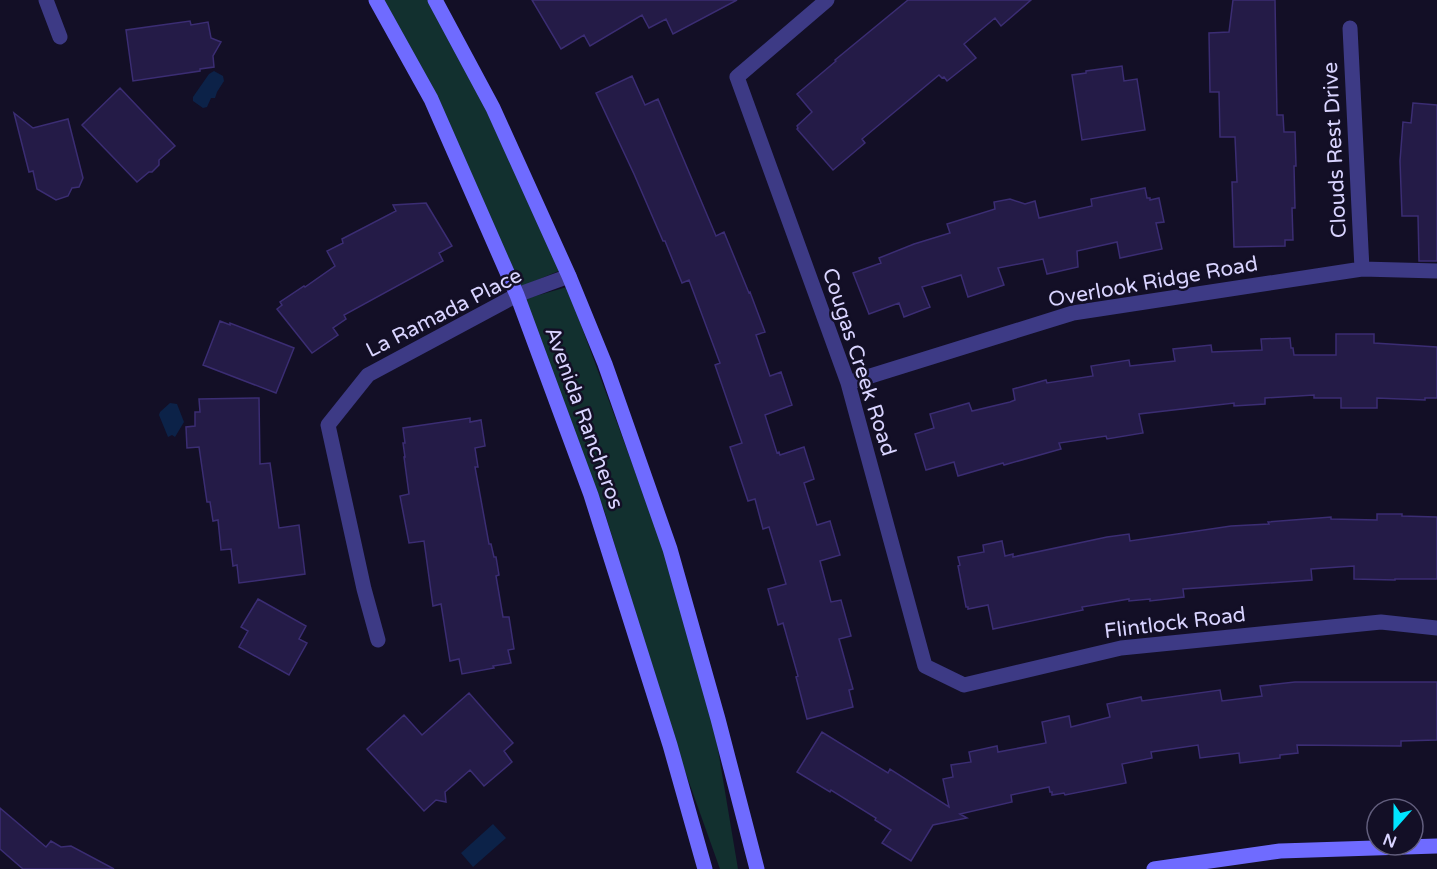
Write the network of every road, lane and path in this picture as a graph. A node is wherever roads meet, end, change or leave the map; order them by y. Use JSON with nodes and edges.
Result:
{"nodes":[{"id":1,"x":46,"y":0,"type":"edge"},
{"id":2,"x":376,"y":0,"type":"edge"},
{"id":3,"x":435,"y":0,"type":"edge"},
{"id":4,"x":828,"y":0,"type":"edge"},
{"id":5,"x":1350,"y":28,"type":"dead end"},
{"id":6,"x":60,"y":37,"type":"dead end"},
{"id":7,"x":1362,"y":269,"type":"junction"},
{"id":8,"x":1437,"y":271,"type":"edge"},
{"id":9,"x":569,"y":276,"type":"junction"},
{"id":10,"x":517,"y":295,"type":"junction"},
{"id":11,"x":848,"y":383,"type":"junction"},
{"id":12,"x":1437,"y":628,"type":"edge"},
{"id":13,"x":378,"y":640,"type":"dead end"},
{"id":14,"x":925,"y":666,"type":"joint"},
{"id":15,"x":1437,"y":846,"type":"edge"},
{"id":16,"x":705,"y":869,"type":"edge"},
{"id":17,"x":757,"y":869,"type":"edge"},
{"id":18,"x":1154,"y":869,"type":"edge"}],
"edges":[{"from":1,"to":6,"type":"street"},
{"from":2,"to":10,"type":"main road","name":"Avenida Rancheros"},
{"from":3,"to":9,"type":"main road","name":"Avenida Rancheros"},
{"from":4,"to":11,"type":"street","name":"Cougas Creek Road"},
{"from":5,"to":7,"type":"street","name":"Clouds Rest Drive"},
{"from":7,"to":8,"type":"street","name":"Overlook Ridge Road"},
{"from":7,"to":11,"type":"street","name":"Overlook Ridge Road"},
{"from":9,"to":10,"type":"street","name":"La Ramada Place"},
{"from":9,"to":17,"type":"main road","name":"Avenida Rancheros"},
{"from":10,"to":13,"type":"street","name":"La Ramada Place"},
{"from":10,"to":16,"type":"main road","name":"Avenida Rancheros"},
{"from":11,"to":14,"type":"street","name":"Cougas Creek Road"},
{"from":12,"to":14,"type":"street","name":"Flintlock Road"},
{"from":15,"to":18,"type":"main road"}]}
